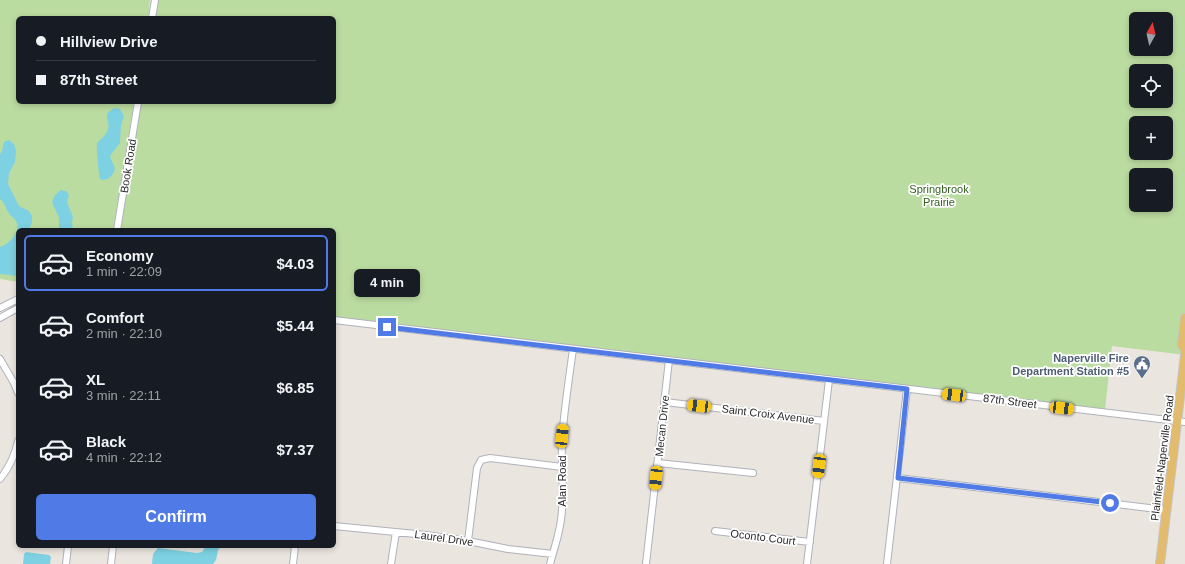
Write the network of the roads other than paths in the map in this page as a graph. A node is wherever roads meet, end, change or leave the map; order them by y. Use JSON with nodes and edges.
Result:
{"nodes":[{"id":1,"x":155,"y":0,"type":"edge"},
{"id":2,"x":152,"y":16,"type":"edge"},
{"id":3,"x":138,"y":104,"type":"edge"},
{"id":4,"x":117,"y":228,"type":"edge"},
{"id":5,"x":16,"y":299,"type":"edge"},
{"id":6,"x":0,"y":308,"type":"edge"},
{"id":7,"x":16,"y":309,"type":"edge"},
{"id":8,"x":0,"y":318,"type":"edge"},
{"id":9,"x":1185,"y":318,"type":"edge"},
{"id":10,"x":336,"y":320,"type":"edge"},
{"id":11,"x":573,"y":349,"type":"junction"},
{"id":12,"x":1185,"y":350,"type":"edge"},
{"id":13,"x":1185,"y":355,"type":"edge"},
{"id":14,"x":0,"y":359,"type":"edge"},
{"id":15,"x":669,"y":360,"type":"junction"},
{"id":16,"x":829,"y":380,"type":"junction"},
{"id":17,"x":16,"y":388,"type":"edge"},
{"id":18,"x":907,"y":389,"type":"junction"},
{"id":19,"x":665,"y":402,"type":"junction"},
{"id":20,"x":824,"y":421,"type":"junction"},
{"id":21,"x":1181,"y":422,"type":"edge"},
{"id":22,"x":16,"y":448,"type":"edge"},
{"id":23,"x":658,"y":463,"type":"junction"},
{"id":24,"x":562,"y":467,"type":"junction"},
{"id":25,"x":753,"y":473,"type":"dead end"},
{"id":26,"x":898,"y":478,"type":"junction"},
{"id":27,"x":0,"y":479,"type":"edge"},
{"id":28,"x":1166,"y":510,"type":"junction"},
{"id":29,"x":336,"y":526,"type":"edge"},
{"id":30,"x":716,"y":531,"type":"dead end"},
{"id":31,"x":396,"y":532,"type":"junction"},
{"id":32,"x":468,"y":541,"type":"junction"},
{"id":33,"x":810,"y":542,"type":"junction"},
{"id":34,"x":68,"y":548,"type":"edge"},
{"id":35,"x":114,"y":548,"type":"edge"},
{"id":36,"x":295,"y":548,"type":"edge"},
{"id":37,"x":553,"y":554,"type":"junction"},
{"id":38,"x":66,"y":564,"type":"edge"},
{"id":39,"x":112,"y":564,"type":"edge"},
{"id":40,"x":293,"y":564,"type":"edge"},
{"id":41,"x":391,"y":564,"type":"edge"},
{"id":42,"x":550,"y":564,"type":"edge"},
{"id":43,"x":646,"y":564,"type":"edge"},
{"id":44,"x":807,"y":564,"type":"edge"},
{"id":45,"x":887,"y":564,"type":"edge"},
{"id":46,"x":891,"y":564,"type":"edge"},
{"id":47,"x":1160,"y":564,"type":"edge"}],
"edges":[{"from":1,"to":2,"type":"street"},
{"from":3,"to":4,"type":"street","name":"Book Road"},
{"from":5,"to":6,"type":"street"},
{"from":7,"to":8,"type":"street"},
{"from":9,"to":12,"type":"main road"},
{"from":10,"to":11,"type":"street","name":"87th Street"},
{"from":11,"to":15,"type":"street","name":"87th Street"},
{"from":11,"to":24,"type":"street","name":"Alan Road"},
{"from":13,"to":21,"type":"main road","name":"Plainfield-Naperville Road"},
{"from":14,"to":17,"type":"street"},
{"from":15,"to":16,"type":"street","name":"87th Street"},
{"from":15,"to":19,"type":"street","name":"Mecan Drive"},
{"from":16,"to":18,"type":"street","name":"87th Street"},
{"from":16,"to":20,"type":"street"},
{"from":18,"to":21,"type":"street","name":"87th Street"},
{"from":18,"to":26,"type":"street"},
{"from":19,"to":20,"type":"street","name":"Saint Croix Avenue"},
{"from":19,"to":23,"type":"street","name":"Mecan Drive"},
{"from":20,"to":33,"type":"street"},
{"from":21,"to":28,"type":"main road","name":"Plainfield-Naperville Road"},
{"from":22,"to":27,"type":"street"},
{"from":23,"to":25,"type":"street"},
{"from":23,"to":43,"type":"street","name":"Mecan Drive"},
{"from":24,"to":32,"type":"street"},
{"from":24,"to":37,"type":"street","name":"Alan Road"},
{"from":26,"to":28,"type":"street"},
{"from":26,"to":45,"type":"street"},
{"from":28,"to":47,"type":"main road","name":"Plainfield-Naperville Road"},
{"from":29,"to":31,"type":"street","name":"Laurel Drive"},
{"from":30,"to":33,"type":"street","name":"Oconto Court"},
{"from":31,"to":32,"type":"street","name":"Laurel Drive"},
{"from":31,"to":41,"type":"street"},
{"from":32,"to":37,"type":"street","name":"Laurel Drive"},
{"from":33,"to":44,"type":"street"},
{"from":34,"to":38,"type":"street"},
{"from":35,"to":39,"type":"street"},
{"from":36,"to":40,"type":"street"},
{"from":37,"to":42,"type":"street","name":"Alan Road"},
{"from":45,"to":46,"type":"street"}]}
